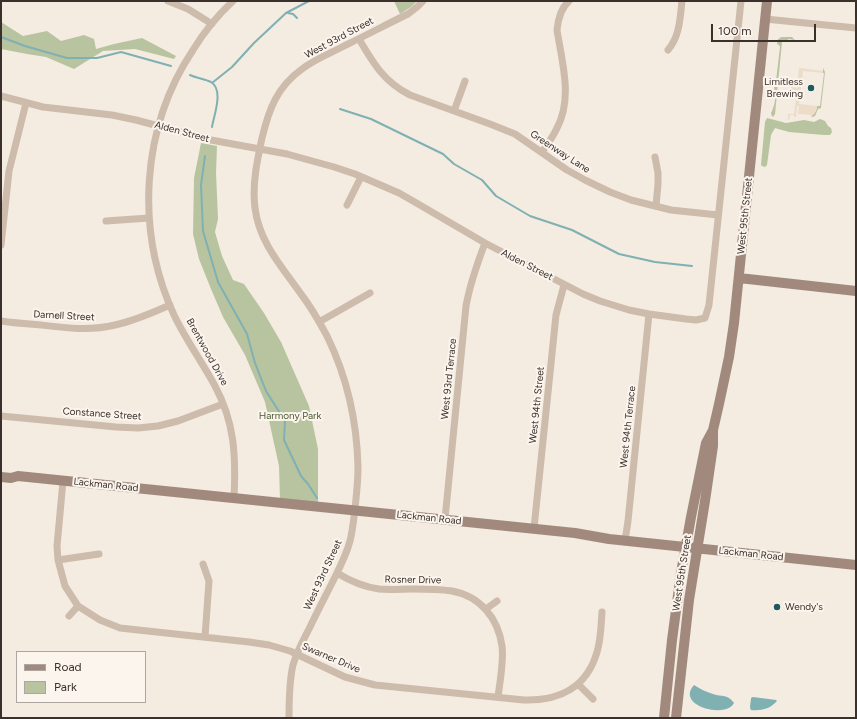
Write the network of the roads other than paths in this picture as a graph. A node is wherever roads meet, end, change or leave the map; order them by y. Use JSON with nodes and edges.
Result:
{"nodes":[{"id":1,"x":168,"y":1,"type":"edge"},
{"id":2,"x":234,"y":1,"type":"edge"},
{"id":3,"x":423,"y":1,"type":"edge"},
{"id":4,"x":569,"y":1,"type":"edge"},
{"id":5,"x":682,"y":1,"type":"edge"},
{"id":6,"x":741,"y":1,"type":"edge"},
{"id":7,"x":767,"y":1,"type":"edge"},
{"id":8,"x":765,"y":20,"type":"junction"},
{"id":9,"x":212,"y":24,"type":"junction"},
{"id":10,"x":856,"y":28,"type":"edge"},
{"id":11,"x":359,"y":39,"type":"junction"},
{"id":12,"x":668,"y":50,"type":"dead end"},
{"id":13,"x":465,"y":81,"type":"dead end"},
{"id":14,"x":1,"y":96,"type":"edge"},
{"id":15,"x":26,"y":103,"type":"junction"},
{"id":16,"x":454,"y":111,"type":"junction"},
{"id":17,"x":158,"y":126,"type":"junction"},
{"id":18,"x":260,"y":148,"type":"junction"},
{"id":19,"x":542,"y":152,"type":"junction"},
{"id":20,"x":655,"y":157,"type":"dead end"},
{"id":21,"x":361,"y":177,"type":"junction"},
{"id":22,"x":347,"y":205,"type":"dead end"},
{"id":23,"x":656,"y":206,"type":"junction"},
{"id":24,"x":718,"y":215,"type":"junction"},
{"id":25,"x":149,"y":218,"type":"junction"},
{"id":26,"x":106,"y":221,"type":"dead end"},
{"id":27,"x":485,"y":244,"type":"junction"},
{"id":28,"x":1,"y":245,"type":"edge"},
{"id":29,"x":739,"y":278,"type":"junction"},
{"id":30,"x":564,"y":285,"type":"junction"},
{"id":31,"x":856,"y":291,"type":"edge"},
{"id":32,"x":370,"y":293,"type":"dead end"},
{"id":33,"x":170,"y":305,"type":"junction"},
{"id":34,"x":650,"y":314,"type":"junction"},
{"id":35,"x":1,"y":321,"type":"edge"},
{"id":36,"x":319,"y":322,"type":"junction"},
{"id":37,"x":223,"y":404,"type":"junction"},
{"id":38,"x":1,"y":416,"type":"edge"},
{"id":39,"x":713,"y":430,"type":"junction"},
{"id":40,"x":1,"y":477,"type":"edge"},
{"id":41,"x":63,"y":481,"type":"junction"},
{"id":42,"x":234,"y":498,"type":"junction"},
{"id":43,"x":355,"y":510,"type":"junction"},
{"id":44,"x":445,"y":519,"type":"junction"},
{"id":45,"x":534,"y":528,"type":"junction"},
{"id":46,"x":625,"y":541,"type":"junction"},
{"id":47,"x":685,"y":547,"type":"junction"},
{"id":48,"x":698,"y":548,"type":"junction"},
{"id":49,"x":98,"y":554,"type":"dead end"},
{"id":50,"x":58,"y":560,"type":"junction"},
{"id":51,"x":203,"y":564,"type":"dead end"},
{"id":52,"x":856,"y":565,"type":"edge"},
{"id":53,"x":337,"y":573,"type":"junction"},
{"id":54,"x":497,"y":601,"type":"dead end"},
{"id":55,"x":78,"y":606,"type":"junction"},
{"id":56,"x":486,"y":609,"type":"junction"},
{"id":57,"x":602,"y":612,"type":"dead end"},
{"id":58,"x":69,"y":616,"type":"dead end"},
{"id":59,"x":205,"y":637,"type":"junction"},
{"id":60,"x":297,"y":654,"type":"junction"},
{"id":61,"x":578,"y":684,"type":"junction"},
{"id":62,"x":498,"y":697,"type":"junction"},
{"id":63,"x":593,"y":699,"type":"dead end"},
{"id":64,"x":288,"y":718,"type":"edge"},
{"id":65,"x":664,"y":718,"type":"edge"},
{"id":66,"x":676,"y":718,"type":"edge"}],
"edges":[{"from":1,"to":9,"type":"street"},
{"from":2,"to":9,"type":"street","name":"Brentwood Drive"},
{"from":3,"to":11,"type":"street","name":"West 93rd Street"},
{"from":4,"to":19,"type":"street"},
{"from":5,"to":12,"type":"street"},
{"from":6,"to":24,"type":"street"},
{"from":7,"to":8,"type":"main road","name":"West 95th Street"},
{"from":8,"to":10,"type":"street"},
{"from":8,"to":29,"type":"main road","name":"West 95th Street"},
{"from":9,"to":17,"type":"street","name":"Brentwood Drive"},
{"from":11,"to":16,"type":"street","name":"Greenway Lane"},
{"from":11,"to":18,"type":"street","name":"West 93rd Street"},
{"from":13,"to":16,"type":"street"},
{"from":14,"to":15,"type":"street","name":"Alden Street"},
{"from":15,"to":17,"type":"street","name":"Alden Street"},
{"from":15,"to":28,"type":"street"},
{"from":16,"to":19,"type":"street","name":"Greenway Lane"},
{"from":17,"to":18,"type":"street","name":"Alden Street"},
{"from":17,"to":25,"type":"street","name":"Brentwood Drive"},
{"from":18,"to":21,"type":"street","name":"Alden Street"},
{"from":18,"to":36,"type":"street","name":"West 93rd Street"},
{"from":19,"to":23,"type":"street","name":"Greenway Lane"},
{"from":20,"to":23,"type":"street"},
{"from":21,"to":22,"type":"street"},
{"from":21,"to":27,"type":"street","name":"Alden Street"},
{"from":23,"to":24,"type":"street","name":"Greenway Lane"},
{"from":24,"to":34,"type":"street","name":"Alden Street"},
{"from":25,"to":26,"type":"street"},
{"from":25,"to":33,"type":"street","name":"Brentwood Drive"},
{"from":27,"to":30,"type":"street","name":"Alden Street"},
{"from":27,"to":44,"type":"street","name":"West 93rd Terrace"},
{"from":29,"to":31,"type":"main road"},
{"from":29,"to":39,"type":"main road","name":"West 95th Street"},
{"from":30,"to":34,"type":"street","name":"Alden Street"},
{"from":30,"to":45,"type":"street","name":"West 94th Street"},
{"from":32,"to":36,"type":"street"},
{"from":33,"to":35,"type":"street","name":"Darnell Street"},
{"from":33,"to":37,"type":"street","name":"Brentwood Drive"},
{"from":34,"to":46,"type":"street","name":"West 94th Terrace"},
{"from":36,"to":43,"type":"street","name":"West 93rd Street"},
{"from":37,"to":38,"type":"street","name":"Constance Street"},
{"from":37,"to":42,"type":"street","name":"Brentwood Drive"},
{"from":39,"to":47,"type":"main road","name":"West 95th Street"},
{"from":39,"to":48,"type":"main road","name":"West 95th Street"},
{"from":40,"to":41,"type":"main road","name":"Lackman Road"},
{"from":41,"to":42,"type":"main road","name":"Lackman Road"},
{"from":41,"to":50,"type":"street","name":"Swarner Drive"},
{"from":42,"to":43,"type":"main road","name":"Lackman Road"},
{"from":43,"to":44,"type":"main road","name":"Lackman Road"},
{"from":43,"to":53,"type":"street","name":"West 93rd Street"},
{"from":44,"to":45,"type":"main road","name":"Lackman Road"},
{"from":45,"to":46,"type":"main road","name":"Lackman Road"},
{"from":46,"to":47,"type":"main road","name":"Lackman Road"},
{"from":47,"to":48,"type":"main road","name":"Lackman Road"},
{"from":47,"to":65,"type":"main road","name":"West 95th Street"},
{"from":48,"to":52,"type":"main road","name":"Lackman Road"},
{"from":48,"to":66,"type":"main road","name":"West 95th Street"},
{"from":49,"to":50,"type":"street"},
{"from":50,"to":55,"type":"street","name":"Swarner Drive"},
{"from":51,"to":59,"type":"street"},
{"from":53,"to":56,"type":"street","name":"Rosner Drive"},
{"from":53,"to":60,"type":"street","name":"West 93rd Street"},
{"from":54,"to":56,"type":"street"},
{"from":55,"to":58,"type":"street"},
{"from":55,"to":59,"type":"street","name":"Swarner Drive"},
{"from":56,"to":62,"type":"street","name":"Rosner Drive"},
{"from":57,"to":61,"type":"street","name":"Swarner Drive"},
{"from":59,"to":60,"type":"street","name":"Swarner Drive"},
{"from":60,"to":62,"type":"street","name":"Swarner Drive"},
{"from":60,"to":64,"type":"street","name":"West 93rd Street"},
{"from":61,"to":62,"type":"street","name":"Swarner Drive"},
{"from":61,"to":63,"type":"street"}]}
